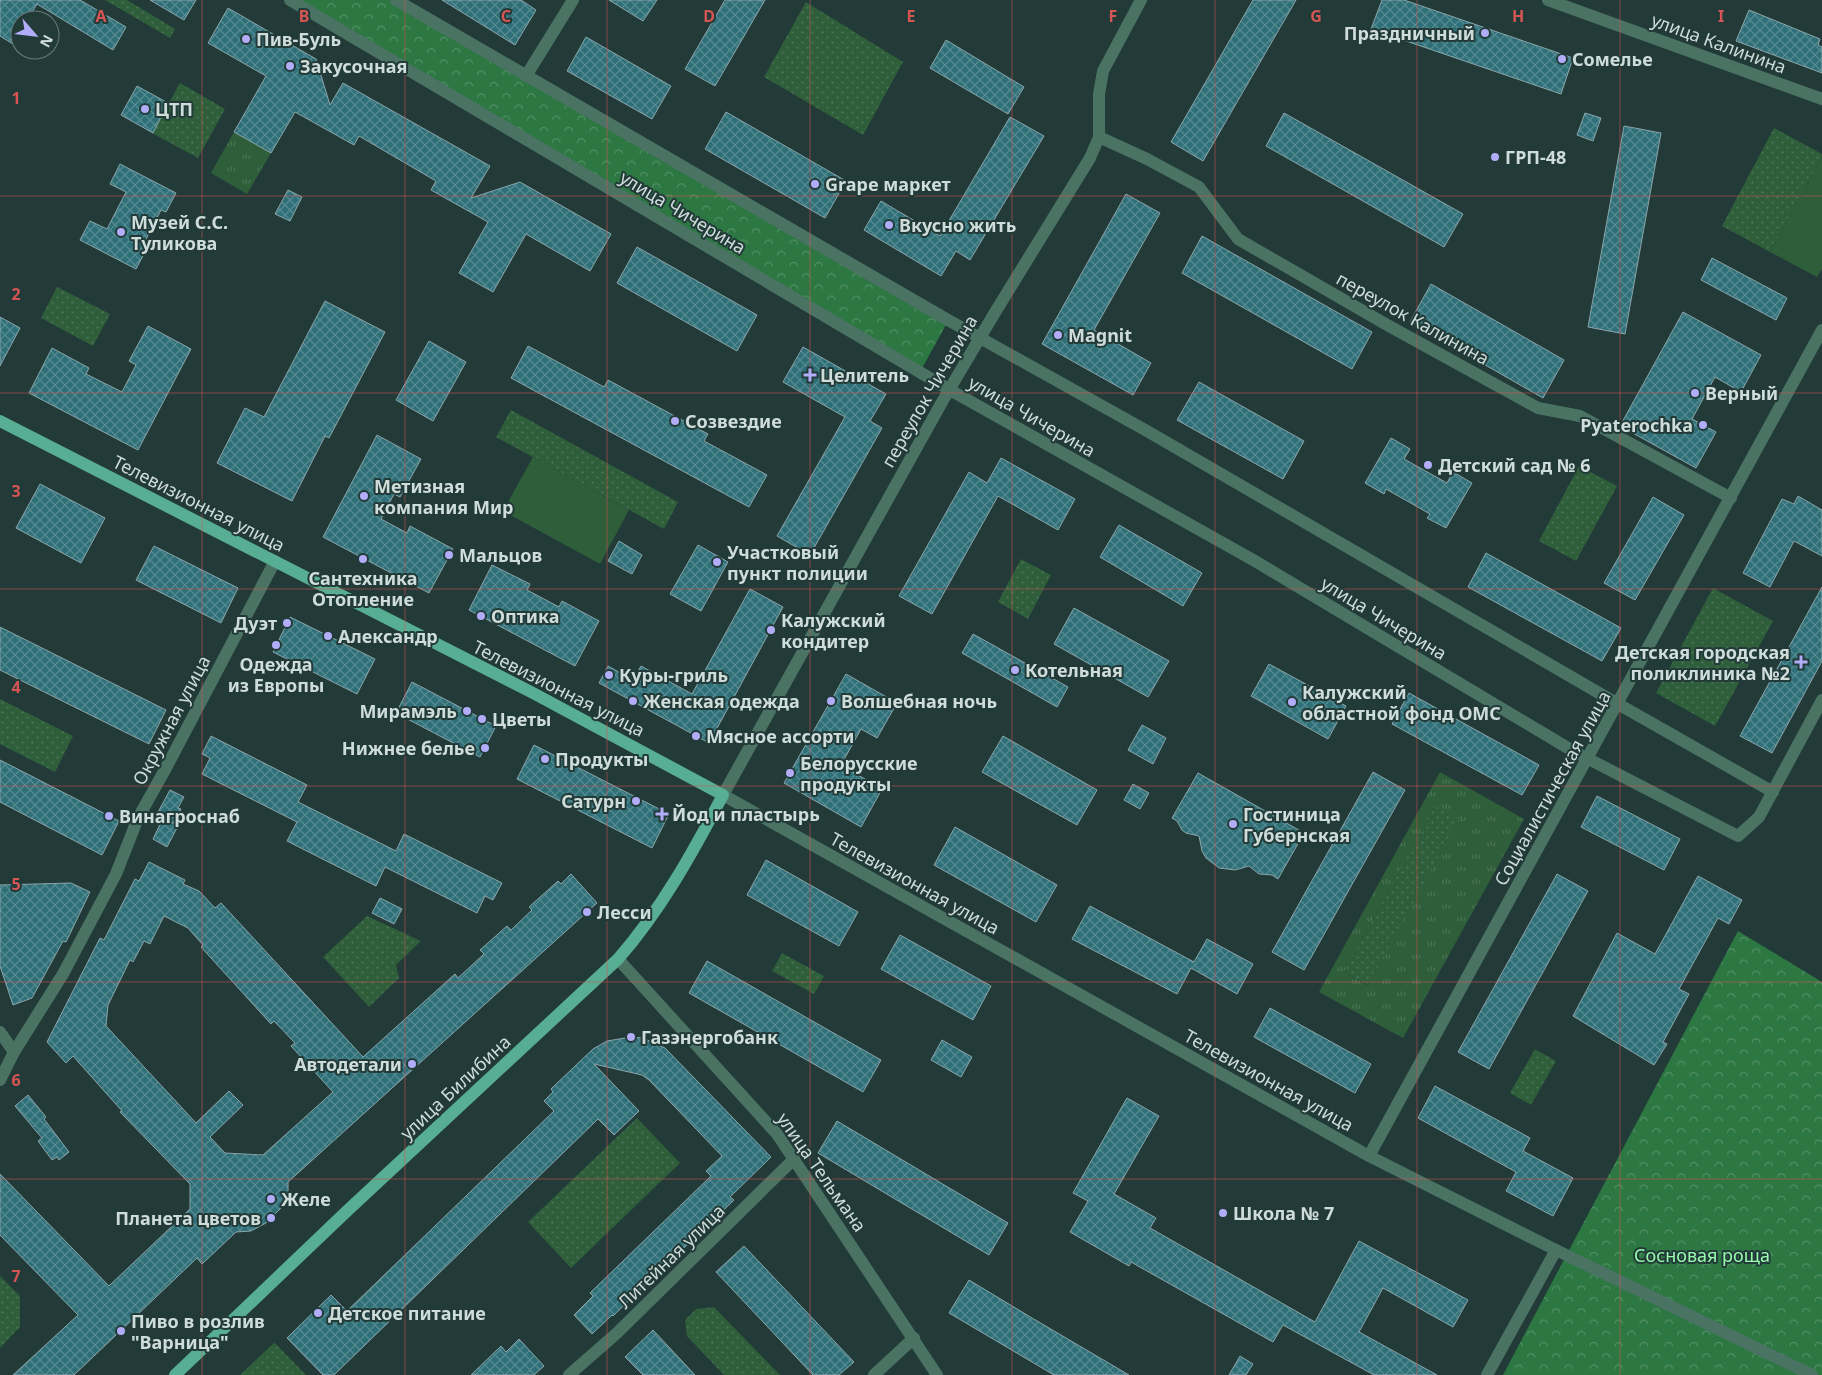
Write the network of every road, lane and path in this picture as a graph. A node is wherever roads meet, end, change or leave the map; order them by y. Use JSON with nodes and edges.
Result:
{"nodes":[{"id":1,"x":290,"y":0,"type":"edge"},
{"id":2,"x":396,"y":0,"type":"edge"},
{"id":3,"x":573,"y":0,"type":"edge"},
{"id":4,"x":1141,"y":0,"type":"edge"},
{"id":5,"x":1548,"y":0,"type":"edge"},
{"id":6,"x":526,"y":76,"type":"junction"},
{"id":7,"x":1822,"y":99,"type":"edge"},
{"id":8,"x":1100,"y":137,"type":"junction"},
{"id":9,"x":1822,"y":330,"type":"edge"},
{"id":10,"x":980,"y":338,"type":"junction"},
{"id":11,"x":950,"y":390,"type":"junction"},
{"id":12,"x":0,"y":421,"type":"edge"},
{"id":13,"x":1731,"y":498,"type":"junction"},
{"id":14,"x":275,"y":561,"type":"junction"},
{"id":15,"x":1822,"y":700,"type":"edge"},
{"id":16,"x":1618,"y":704,"type":"junction"},
{"id":17,"x":1588,"y":759,"type":"junction"},
{"id":18,"x":1773,"y":792,"type":"junction"},
{"id":19,"x":722,"y":795,"type":"junction"},
{"id":20,"x":618,"y":959,"type":"junction"},
{"id":21,"x":0,"y":1032,"type":"edge"},
{"id":22,"x":14,"y":1052,"type":"junction"},
{"id":23,"x":0,"y":1080,"type":"edge"},
{"id":24,"x":1369,"y":1156,"type":"junction"},
{"id":25,"x":794,"y":1159,"type":"junction"},
{"id":26,"x":1556,"y":1250,"type":"junction"},
{"id":27,"x":914,"y":1338,"type":"junction"},
{"id":28,"x":175,"y":1375,"type":"edge"},
{"id":29,"x":570,"y":1375,"type":"edge"},
{"id":30,"x":874,"y":1375,"type":"edge"},
{"id":31,"x":938,"y":1375,"type":"edge"},
{"id":32,"x":1487,"y":1375,"type":"edge"},
{"id":33,"x":1812,"y":1375,"type":"edge"}],
"edges":[{"from":1,"to":11,"type":"street","name":"улица Чичерина"},
{"from":2,"to":6,"type":"street"},
{"from":3,"to":6,"type":"street"},
{"from":4,"to":8,"type":"street","name":"переулок Чичерина"},
{"from":5,"to":7,"type":"street","name":"улица Калинина"},
{"from":6,"to":10,"type":"street"},
{"from":8,"to":10,"type":"street","name":"переулок Чичерина"},
{"from":8,"to":13,"type":"street","name":"переулок Калинина"},
{"from":9,"to":13,"type":"street","name":"Социалистическая улица"},
{"from":10,"to":11,"type":"street","name":"переулок Чичерина"},
{"from":10,"to":16,"type":"street"},
{"from":11,"to":17,"type":"street","name":"улица Чичерина"},
{"from":11,"to":19,"type":"street","name":"переулок Чичерина"},
{"from":12,"to":14,"type":"main road","name":"Телевизионная улица"},
{"from":13,"to":16,"type":"street","name":"Социалистическая улица"},
{"from":14,"to":19,"type":"main road","name":"Телевизионная улица"},
{"from":14,"to":22,"type":"street","name":"Окружная улица"},
{"from":15,"to":18,"type":"street"},
{"from":16,"to":17,"type":"street","name":"Социалистическая улица"},
{"from":16,"to":18,"type":"street"},
{"from":17,"to":18,"type":"street","name":"улица Чичерина"},
{"from":17,"to":24,"type":"street","name":"Социалистическая улица"},
{"from":19,"to":20,"type":"main road","name":"улица Билибина"},
{"from":19,"to":24,"type":"street","name":"Телевизионная улица"},
{"from":20,"to":25,"type":"street","name":"улица Тельмана"},
{"from":20,"to":28,"type":"main road","name":"улица Билибина"},
{"from":21,"to":22,"type":"street"},
{"from":22,"to":23,"type":"street","name":"Окружная улица"},
{"from":24,"to":26,"type":"street","name":"Телевизионная улица"},
{"from":25,"to":27,"type":"street","name":"улица Тельмана"},
{"from":25,"to":29,"type":"street","name":"Литейная улица"},
{"from":26,"to":32,"type":"street"},
{"from":26,"to":33,"type":"street","name":"Телевизионная улица"},
{"from":27,"to":30,"type":"street"},
{"from":27,"to":31,"type":"street","name":"улица Тельмана"}]}
